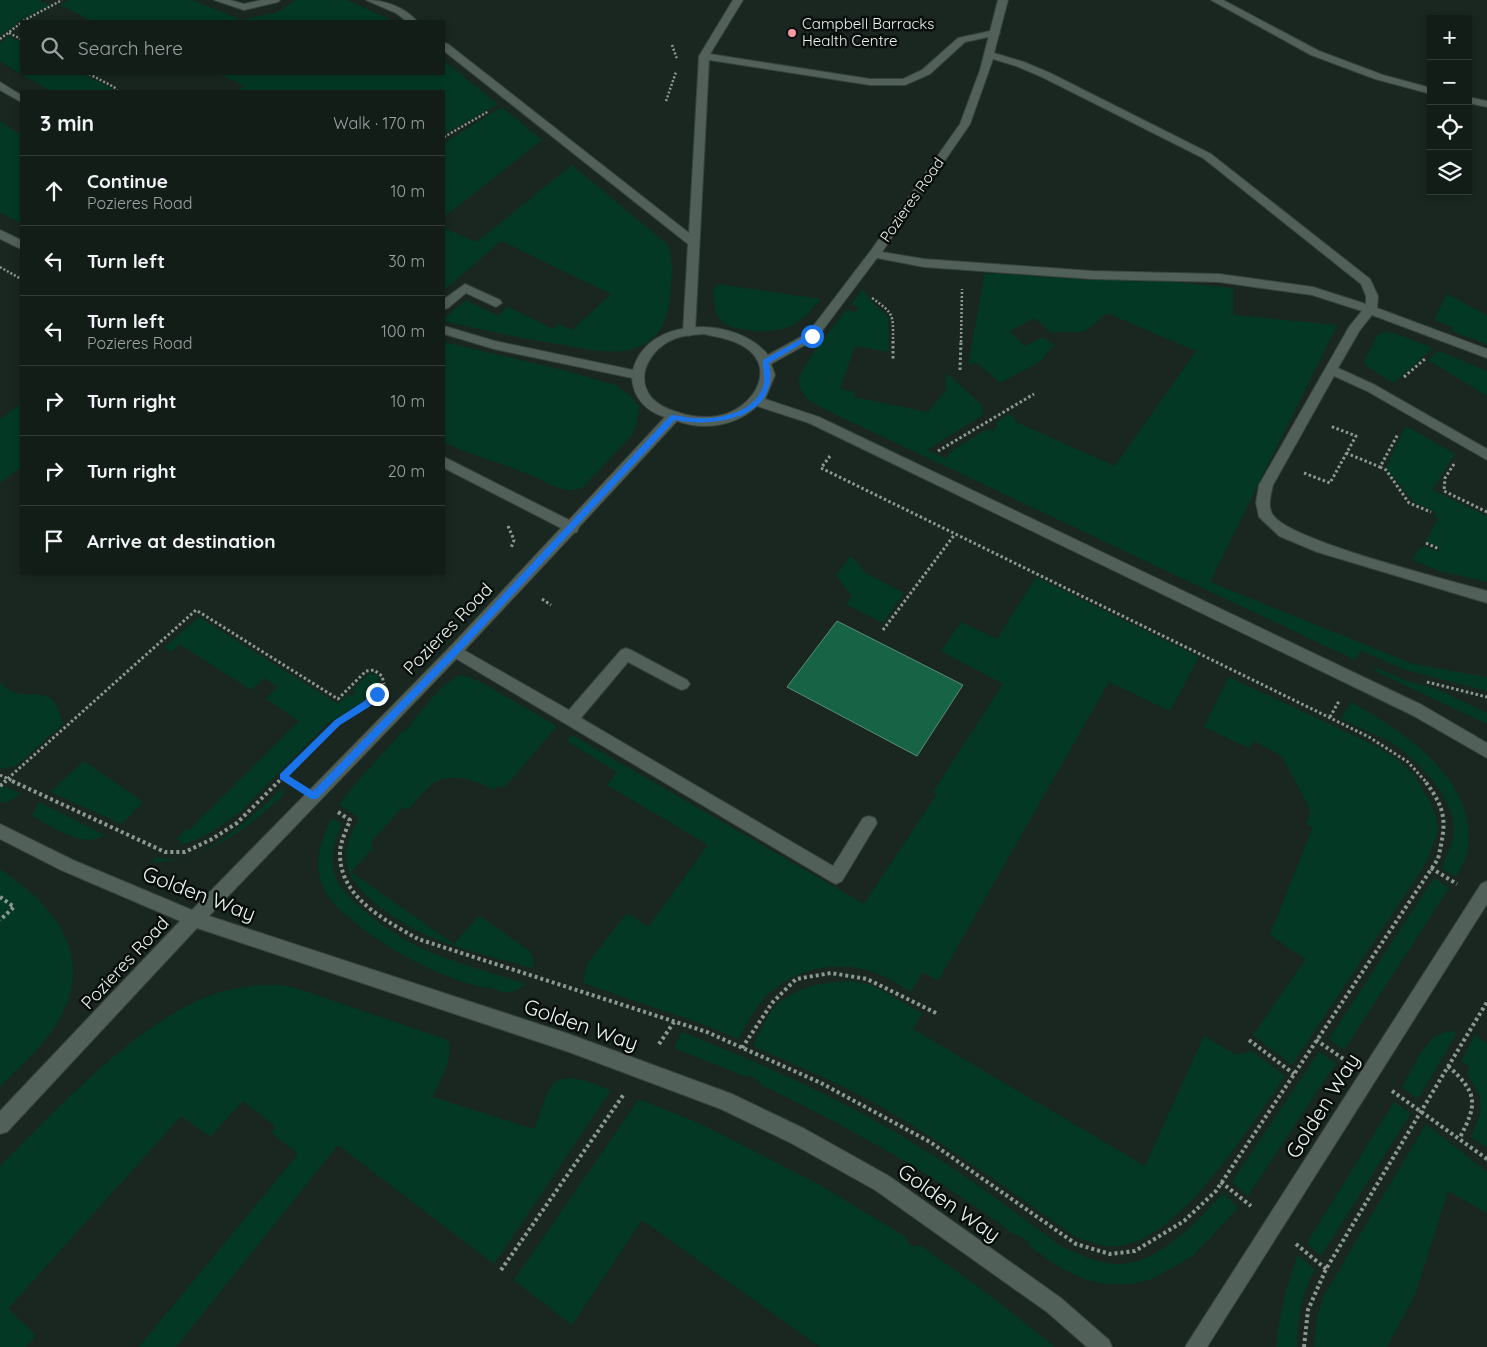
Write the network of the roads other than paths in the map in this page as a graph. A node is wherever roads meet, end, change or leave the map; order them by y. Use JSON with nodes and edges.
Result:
{"nodes":[{"id":1,"x":219,"y":0,"type":"edge"},
{"id":2,"x":275,"y":0,"type":"edge"},
{"id":3,"x":371,"y":0,"type":"edge"},
{"id":4,"x":738,"y":0,"type":"edge"},
{"id":5,"x":1003,"y":0,"type":"edge"},
{"id":6,"x":1216,"y":0,"type":"edge"},
{"id":7,"x":411,"y":20,"type":"edge"},
{"id":8,"x":995,"y":33,"type":"junction"},
{"id":9,"x":445,"y":47,"type":"edge"},
{"id":10,"x":989,"y":55,"type":"junction"},
{"id":11,"x":704,"y":56,"type":"junction"},
{"id":12,"x":0,"y":85,"type":"edge"},
{"id":13,"x":1427,"y":89,"type":"edge"},
{"id":14,"x":20,"y":98,"type":"edge"},
{"id":15,"x":1472,"y":101,"type":"edge"},
{"id":16,"x":1487,"y":104,"type":"edge"},
{"id":17,"x":0,"y":234,"type":"edge"},
{"id":18,"x":694,"y":243,"type":"junction"},
{"id":19,"x":20,"y":244,"type":"edge"},
{"id":20,"x":874,"y":254,"type":"junction"},
{"id":21,"x":496,"y":303,"type":"dead end"},
{"id":22,"x":445,"y":304,"type":"edge"},
{"id":23,"x":1371,"y":310,"type":"junction"},
{"id":24,"x":445,"y":330,"type":"edge"},
{"id":25,"x":689,"y":332,"type":"junction"},
{"id":26,"x":1487,"y":354,"type":"edge"},
{"id":27,"x":766,"y":362,"type":"junction"},
{"id":28,"x":1331,"y":370,"type":"junction"},
{"id":29,"x":637,"y":375,"type":"junction"},
{"id":30,"x":758,"y":401,"type":"junction"},
{"id":31,"x":673,"y":417,"type":"junction"},
{"id":32,"x":1487,"y":455,"type":"edge"},
{"id":33,"x":445,"y":463,"type":"edge"},
{"id":34,"x":572,"y":528,"type":"junction"},
{"id":35,"x":1487,"y":598,"type":"edge"},
{"id":36,"x":455,"y":651,"type":"junction"},
{"id":37,"x":682,"y":684,"type":"dead end"},
{"id":38,"x":571,"y":720,"type":"junction"},
{"id":39,"x":1487,"y":751,"type":"edge"},
{"id":40,"x":869,"y":823,"type":"dead end"},
{"id":41,"x":0,"y":832,"type":"edge"},
{"id":42,"x":1487,"y":889,"type":"edge"},
{"id":43,"x":194,"y":919,"type":"junction"},
{"id":44,"x":0,"y":1125,"type":"edge"},
{"id":45,"x":1102,"y":1347,"type":"edge"},
{"id":46,"x":1196,"y":1347,"type":"edge"}],
"edges":[{"from":1,"to":2,"type":"street"},
{"from":3,"to":7,"type":"street"},
{"from":4,"to":11,"type":"street"},
{"from":5,"to":8,"type":"street","name":"Pozieres Road"},
{"from":6,"to":13,"type":"street"},
{"from":8,"to":10,"type":"street","name":"Pozieres Road"},
{"from":8,"to":11,"type":"street"},
{"from":9,"to":18,"type":"street"},
{"from":10,"to":20,"type":"street","name":"Pozieres Road"},
{"from":10,"to":23,"type":"street"},
{"from":11,"to":18,"type":"street"},
{"from":12,"to":14,"type":"street"},
{"from":15,"to":16,"type":"street"},
{"from":17,"to":19,"type":"street"},
{"from":18,"to":25,"type":"street"},
{"from":20,"to":23,"type":"street"},
{"from":20,"to":27,"type":"street","name":"Pozieres Road"},
{"from":21,"to":22,"type":"street"},
{"from":23,"to":26,"type":"street"},
{"from":23,"to":28,"type":"street"},
{"from":24,"to":29,"type":"street"},
{"from":25,"to":27,"type":"street"},
{"from":25,"to":29,"type":"street"},
{"from":27,"to":30,"type":"street"},
{"from":28,"to":32,"type":"street"},
{"from":28,"to":35,"type":"street"},
{"from":29,"to":31,"type":"street"},
{"from":30,"to":31,"type":"street"},
{"from":30,"to":39,"type":"street"},
{"from":31,"to":34,"type":"street","name":"Pozieres Road"},
{"from":33,"to":34,"type":"street"},
{"from":34,"to":36,"type":"street","name":"Pozieres Road"},
{"from":36,"to":38,"type":"street"},
{"from":36,"to":43,"type":"street","name":"Pozieres Road"},
{"from":37,"to":38,"type":"street"},
{"from":38,"to":40,"type":"street"},
{"from":41,"to":43,"type":"street","name":"Golden Way"},
{"from":42,"to":46,"type":"street","name":"Golden Way"},
{"from":43,"to":44,"type":"street","name":"Pozieres Road"},
{"from":43,"to":45,"type":"street","name":"Golden Way"}]}
